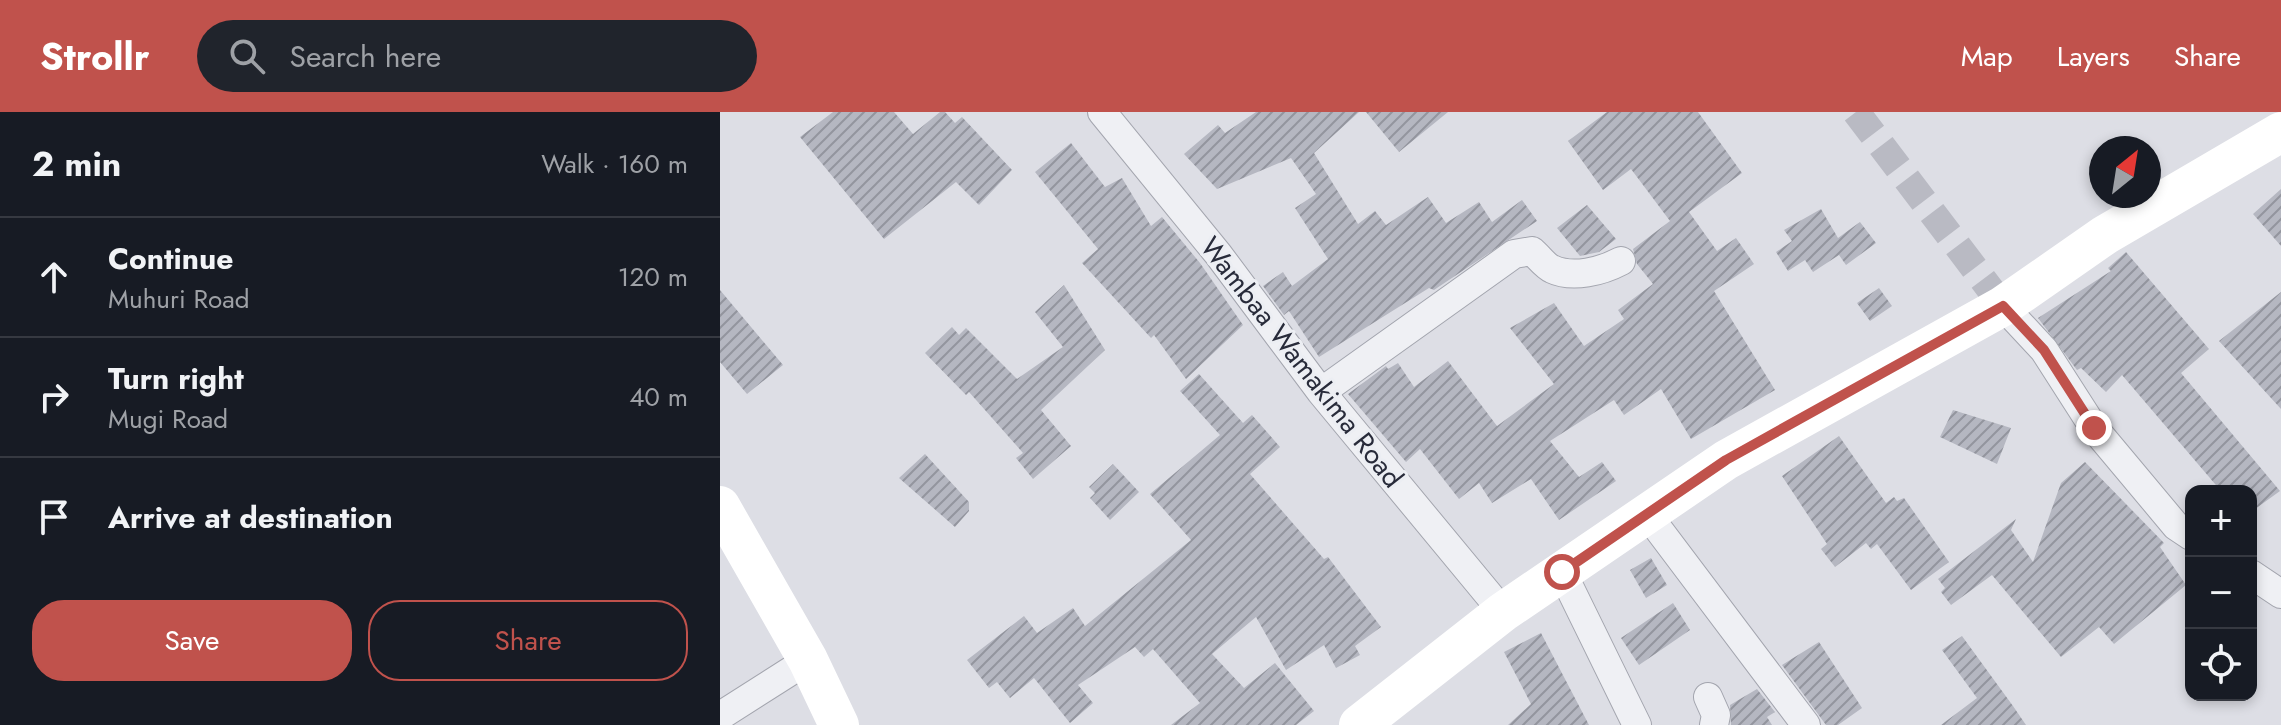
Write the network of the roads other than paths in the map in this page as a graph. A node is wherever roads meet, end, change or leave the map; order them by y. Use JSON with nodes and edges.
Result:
{"nodes":[{"id":1,"x":1102,"y":112,"type":"edge"},
{"id":2,"x":2281,"y":132,"type":"edge"},
{"id":3,"x":1621,"y":261,"type":"dead end"},
{"id":4,"x":2003,"y":306,"type":"junction"},
{"id":5,"x":1321,"y":392,"type":"junction"},
{"id":6,"x":720,"y":506,"type":"edge"},
{"id":7,"x":1647,"y":514,"type":"junction"},
{"id":8,"x":2185,"y":532,"type":"edge"},
{"id":9,"x":1562,"y":572,"type":"junction"},
{"id":10,"x":2257,"y":578,"type":"edge"},
{"id":11,"x":2281,"y":594,"type":"edge"},
{"id":12,"x":1503,"y":612,"type":"junction"},
{"id":13,"x":808,"y":660,"type":"junction"},
{"id":14,"x":1708,"y":697,"type":"dead end"},
{"id":15,"x":720,"y":716,"type":"edge"},
{"id":16,"x":1374,"y":720,"type":"edge"},
{"id":17,"x":839,"y":725,"type":"edge"},
{"id":18,"x":1637,"y":725,"type":"edge"},
{"id":19,"x":1714,"y":725,"type":"edge"},
{"id":20,"x":1806,"y":725,"type":"edge"}],
"edges":[{"from":1,"to":5,"type":"street","name":"Wambaa Wamakima Road"},
{"from":2,"to":4,"type":"main road"},
{"from":3,"to":5,"type":"street"},
{"from":4,"to":7,"type":"main road"},
{"from":4,"to":8,"type":"street"},
{"from":5,"to":12,"type":"street","name":"Wambaa Wamakima Road"},
{"from":6,"to":13,"type":"main road"},
{"from":7,"to":9,"type":"main road"},
{"from":7,"to":20,"type":"street"},
{"from":9,"to":12,"type":"main road"},
{"from":9,"to":18,"type":"street"},
{"from":10,"to":11,"type":"street"},
{"from":12,"to":16,"type":"main road"},
{"from":13,"to":15,"type":"street"},
{"from":13,"to":17,"type":"main road"},
{"from":14,"to":19,"type":"street"}]}
